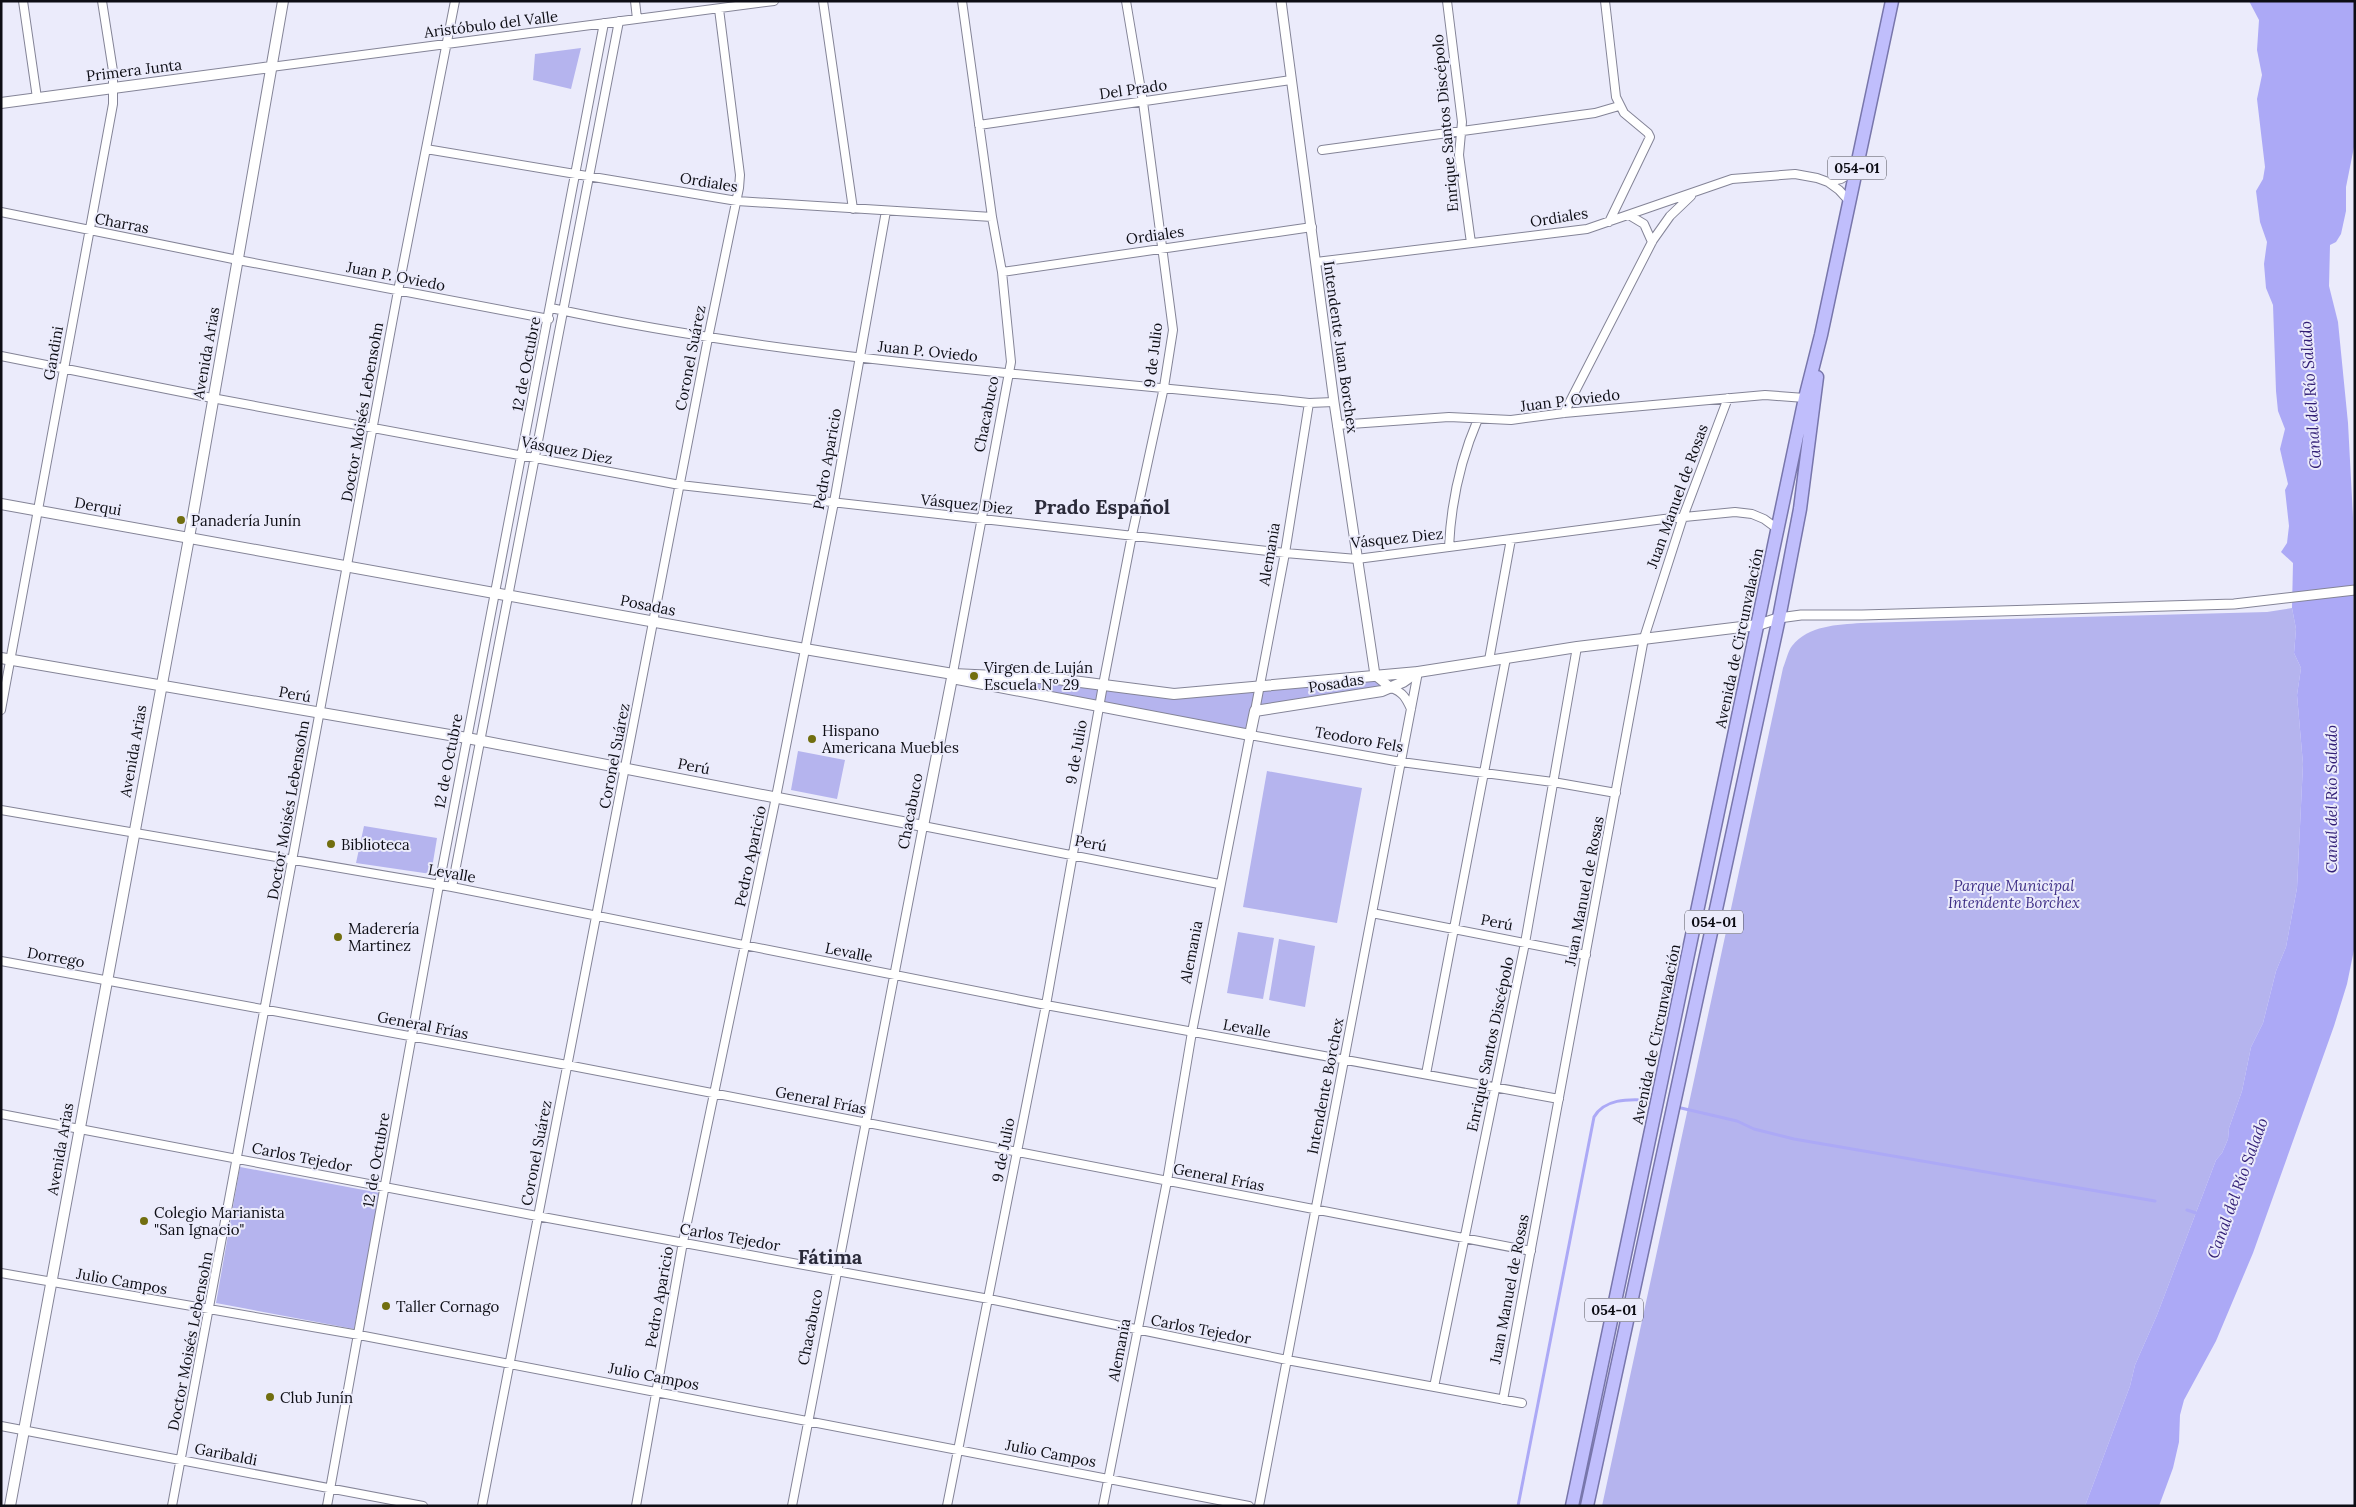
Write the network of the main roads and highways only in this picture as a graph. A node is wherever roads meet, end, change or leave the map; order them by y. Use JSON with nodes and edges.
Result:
{"nodes":[{"id":1,"x":283,"y":1,"type":"edge"},
{"id":2,"x":1892,"y":1,"type":"edge"},
{"id":3,"x":271,"y":67,"type":"junction"},
{"id":4,"x":1,"y":103,"type":"edge"},
{"id":5,"x":1821,"y":335,"type":"junction"},
{"id":6,"x":1,"y":504,"type":"edge"},
{"id":7,"x":189,"y":538,"type":"junction"},
{"id":8,"x":1779,"y":618,"type":"junction"},
{"id":9,"x":1758,"y":625,"type":"junction"},
{"id":10,"x":6,"y":659,"type":"edge"},
{"id":11,"x":1418,"y":672,"type":"junction"},
{"id":12,"x":953,"y":676,"type":"junction"},
{"id":13,"x":161,"y":687,"type":"junction"},
{"id":14,"x":1099,"y":705,"type":"joint"},
{"id":15,"x":1255,"y":711,"type":"joint"},
{"id":16,"x":1250,"y":735,"type":"joint"},
{"id":17,"x":922,"y":826,"type":"joint"},
{"id":18,"x":10,"y":1506,"type":"edge"},
{"id":19,"x":1572,"y":1506,"type":"edge"},
{"id":20,"x":1587,"y":1506,"type":"edge"}],
"edges":[{"from":1,"to":3,"type":"main road","name":"Avenida Arias"},
{"from":2,"to":5,"type":"highway","name":"Avenida de Circunvalación","number":"054-01"},
{"from":3,"to":4,"type":"main road","name":"Primera Junta"},
{"from":3,"to":7,"type":"main road","name":"Avenida Arias"},
{"from":5,"to":8,"type":"highway","name":"Avenida de Circunvalación","number":"054-01"},
{"from":5,"to":9,"type":"highway","name":"Avenida de Circunvalación","number":"054-01"},
{"from":6,"to":7,"type":"main road","name":"Derqui"},
{"from":7,"to":12,"type":"main road","name":"Posadas"},
{"from":7,"to":13,"type":"main road","name":"Avenida Arias"},
{"from":8,"to":9,"type":"main road","name":"Posadas"},
{"from":8,"to":20,"type":"highway","name":"Avenida de Circunvalación","number":"054-01"},
{"from":9,"to":11,"type":"main road","name":"Posadas"},
{"from":9,"to":19,"type":"highway","name":"Avenida de Circunvalación","number":"054-01"},
{"from":10,"to":13,"type":"main road","name":"Perú"},
{"from":11,"to":12,"type":"main road","name":"Posadas"},
{"from":11,"to":15,"type":"main road","name":"Posadas"},
{"from":12,"to":14,"type":"main road","name":"Posadas"},
{"from":12,"to":17,"type":"main road","name":"Chacabuco"},
{"from":13,"to":17,"type":"main road","name":"Perú"},
{"from":13,"to":18,"type":"main road","name":"Avenida Arias"},
{"from":14,"to":16,"type":"main road","name":"Teodoro Fels"},
{"from":15,"to":16,"type":"main road","name":"Alemania"}]}
